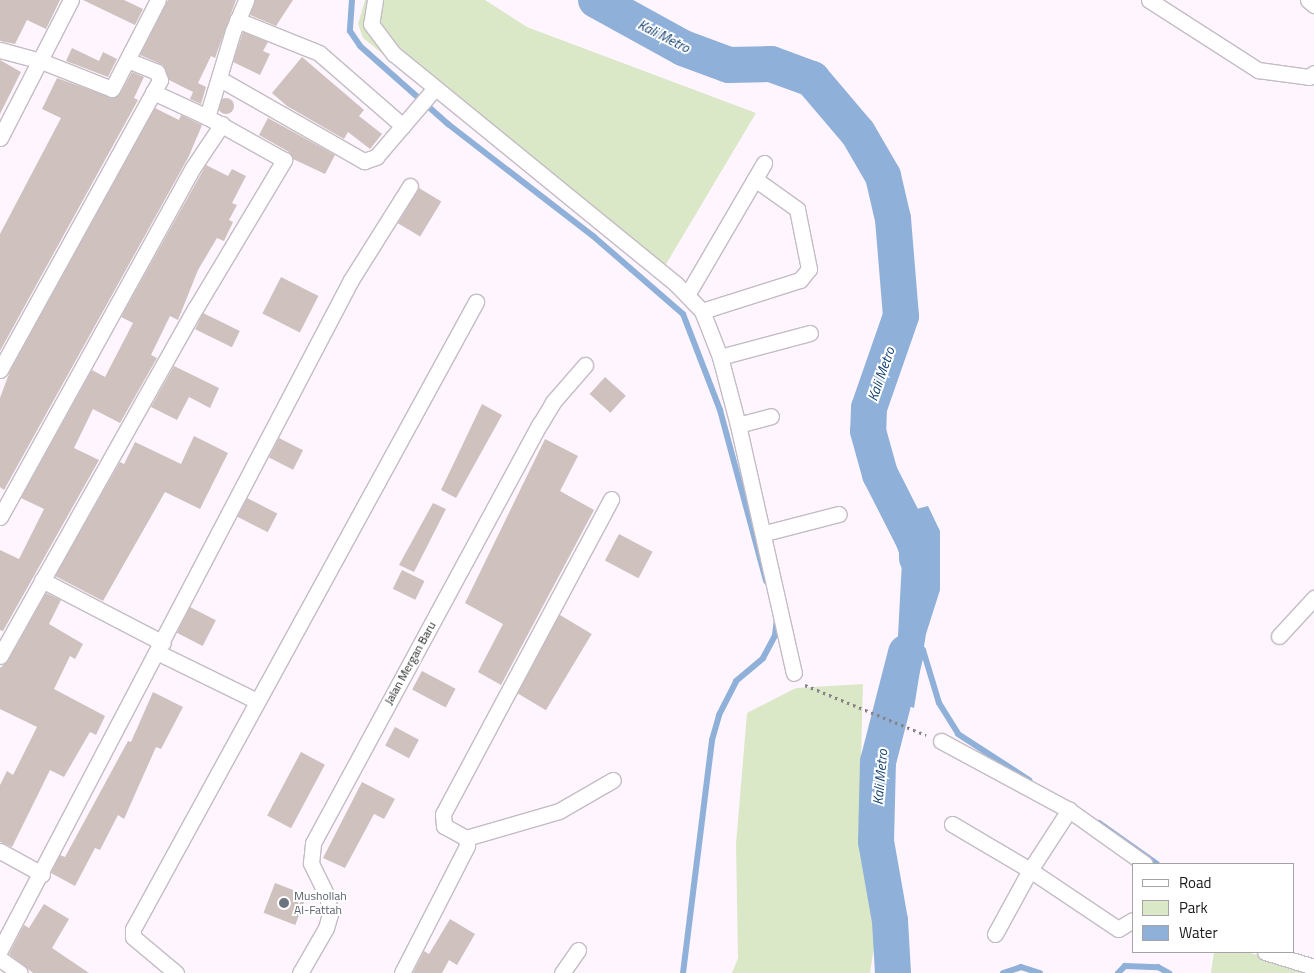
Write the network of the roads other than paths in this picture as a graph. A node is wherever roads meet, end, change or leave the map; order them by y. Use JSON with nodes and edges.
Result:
{"nodes":[{"id":1,"x":71,"y":0,"type":"edge"},
{"id":2,"x":158,"y":0,"type":"edge"},
{"id":3,"x":246,"y":0,"type":"edge"},
{"id":4,"x":375,"y":0,"type":"edge"},
{"id":5,"x":1149,"y":0,"type":"edge"},
{"id":6,"x":1308,"y":0,"type":"edge"},
{"id":7,"x":1314,"y":5,"type":"edge"},
{"id":8,"x":237,"y":20,"type":"junction"},
{"id":9,"x":0,"y":50,"type":"edge"},
{"id":10,"x":128,"y":60,"type":"junction"},
{"id":11,"x":41,"y":61,"type":"junction"},
{"id":12,"x":1314,"y":73,"type":"edge"},
{"id":13,"x":220,"y":79,"type":"junction"},
{"id":14,"x":432,"y":91,"type":"junction"},
{"id":15,"x":154,"y":92,"type":"junction"},
{"id":16,"x":207,"y":117,"type":"junction"},
{"id":17,"x":222,"y":124,"type":"junction"},
{"id":18,"x":403,"y":126,"type":"junction"},
{"id":19,"x":0,"y":138,"type":"edge"},
{"id":20,"x":764,"y":163,"type":"dead end"},
{"id":21,"x":754,"y":179,"type":"junction"},
{"id":22,"x":410,"y":186,"type":"dead end"},
{"id":23,"x":688,"y":295,"type":"junction"},
{"id":24,"x":476,"y":302,"type":"dead end"},
{"id":25,"x":702,"y":311,"type":"junction"},
{"id":26,"x":810,"y":333,"type":"dead end"},
{"id":27,"x":720,"y":357,"type":"junction"},
{"id":28,"x":585,"y":365,"type":"dead end"},
{"id":29,"x":0,"y":370,"type":"edge"},
{"id":30,"x":771,"y":416,"type":"dead end"},
{"id":31,"x":738,"y":426,"type":"junction"},
{"id":32,"x":611,"y":499,"type":"dead end"},
{"id":33,"x":839,"y":514,"type":"dead end"},
{"id":34,"x":0,"y":517,"type":"edge"},
{"id":35,"x":766,"y":533,"type":"junction"},
{"id":36,"x":42,"y":580,"type":"junction"},
{"id":37,"x":1314,"y":598,"type":"edge"},
{"id":38,"x":1279,"y":636,"type":"dead end"},
{"id":39,"x":161,"y":648,"type":"junction"},
{"id":40,"x":0,"y":656,"type":"edge"},
{"id":41,"x":794,"y":672,"type":"road end"},
{"id":42,"x":257,"y":701,"type":"junction"},
{"id":43,"x":940,"y":741,"type":"road end"},
{"id":44,"x":613,"y":780,"type":"dead end"},
{"id":45,"x":1069,"y":810,"type":"junction"},
{"id":46,"x":952,"y":824,"type":"dead end"},
{"id":47,"x":466,"y":838,"type":"junction"},
{"id":48,"x":0,"y":851,"type":"edge"},
{"id":49,"x":1144,"y":863,"type":"edge"},
{"id":50,"x":1030,"y":870,"type":"junction"},
{"id":51,"x":42,"y":874,"type":"junction"},
{"id":52,"x":1132,"y":921,"type":"edge"},
{"id":53,"x":996,"y":934,"type":"dead end"},
{"id":54,"x":0,"y":950,"type":"edge"},
{"id":55,"x":578,"y":950,"type":"dead end"},
{"id":56,"x":1268,"y":953,"type":"edge"},
{"id":57,"x":0,"y":959,"type":"edge"},
{"id":58,"x":1314,"y":967,"type":"edge"},
{"id":59,"x":20,"y":973,"type":"edge"},
{"id":60,"x":176,"y":973,"type":"edge"},
{"id":61,"x":300,"y":973,"type":"edge"},
{"id":62,"x":402,"y":973,"type":"edge"},
{"id":63,"x":562,"y":973,"type":"edge"}],
"edges":[{"from":1,"to":11,"type":"street"},
{"from":2,"to":10,"type":"street"},
{"from":3,"to":8,"type":"street"},
{"from":4,"to":14,"type":"street"},
{"from":5,"to":12,"type":"street"},
{"from":6,"to":7,"type":"street"},
{"from":8,"to":13,"type":"street"},
{"from":8,"to":18,"type":"street"},
{"from":9,"to":11,"type":"street"},
{"from":10,"to":11,"type":"street"},
{"from":10,"to":15,"type":"street"},
{"from":11,"to":19,"type":"street"},
{"from":13,"to":16,"type":"street"},
{"from":13,"to":18,"type":"street"},
{"from":14,"to":18,"type":"street"},
{"from":14,"to":23,"type":"street"},
{"from":15,"to":16,"type":"street"},
{"from":15,"to":29,"type":"street"},
{"from":16,"to":17,"type":"street"},
{"from":17,"to":34,"type":"street"},
{"from":17,"to":36,"type":"street"},
{"from":20,"to":21,"type":"street"},
{"from":21,"to":23,"type":"street"},
{"from":21,"to":25,"type":"street"},
{"from":22,"to":39,"type":"street"},
{"from":23,"to":25,"type":"street"},
{"from":24,"to":42,"type":"street"},
{"from":25,"to":27,"type":"street"},
{"from":26,"to":27,"type":"street"},
{"from":27,"to":31,"type":"street"},
{"from":28,"to":61,"type":"street","name":"Jalan Mergan Baru"},
{"from":30,"to":31,"type":"street"},
{"from":31,"to":35,"type":"street"},
{"from":32,"to":47,"type":"street"},
{"from":33,"to":35,"type":"street"},
{"from":35,"to":41,"type":"street"},
{"from":36,"to":39,"type":"street"},
{"from":36,"to":40,"type":"street"},
{"from":37,"to":38,"type":"street"},
{"from":39,"to":42,"type":"street"},
{"from":39,"to":51,"type":"street"},
{"from":42,"to":60,"type":"street"},
{"from":43,"to":45,"type":"street"},
{"from":44,"to":47,"type":"street"},
{"from":45,"to":49,"type":"street"},
{"from":45,"to":50,"type":"street"},
{"from":46,"to":50,"type":"street"},
{"from":47,"to":62,"type":"street"},
{"from":48,"to":51,"type":"street"},
{"from":50,"to":52,"type":"street"},
{"from":50,"to":53,"type":"street"},
{"from":51,"to":54,"type":"street"},
{"from":55,"to":63,"type":"street"},
{"from":56,"to":58,"type":"street"},
{"from":57,"to":59,"type":"street"}]}
